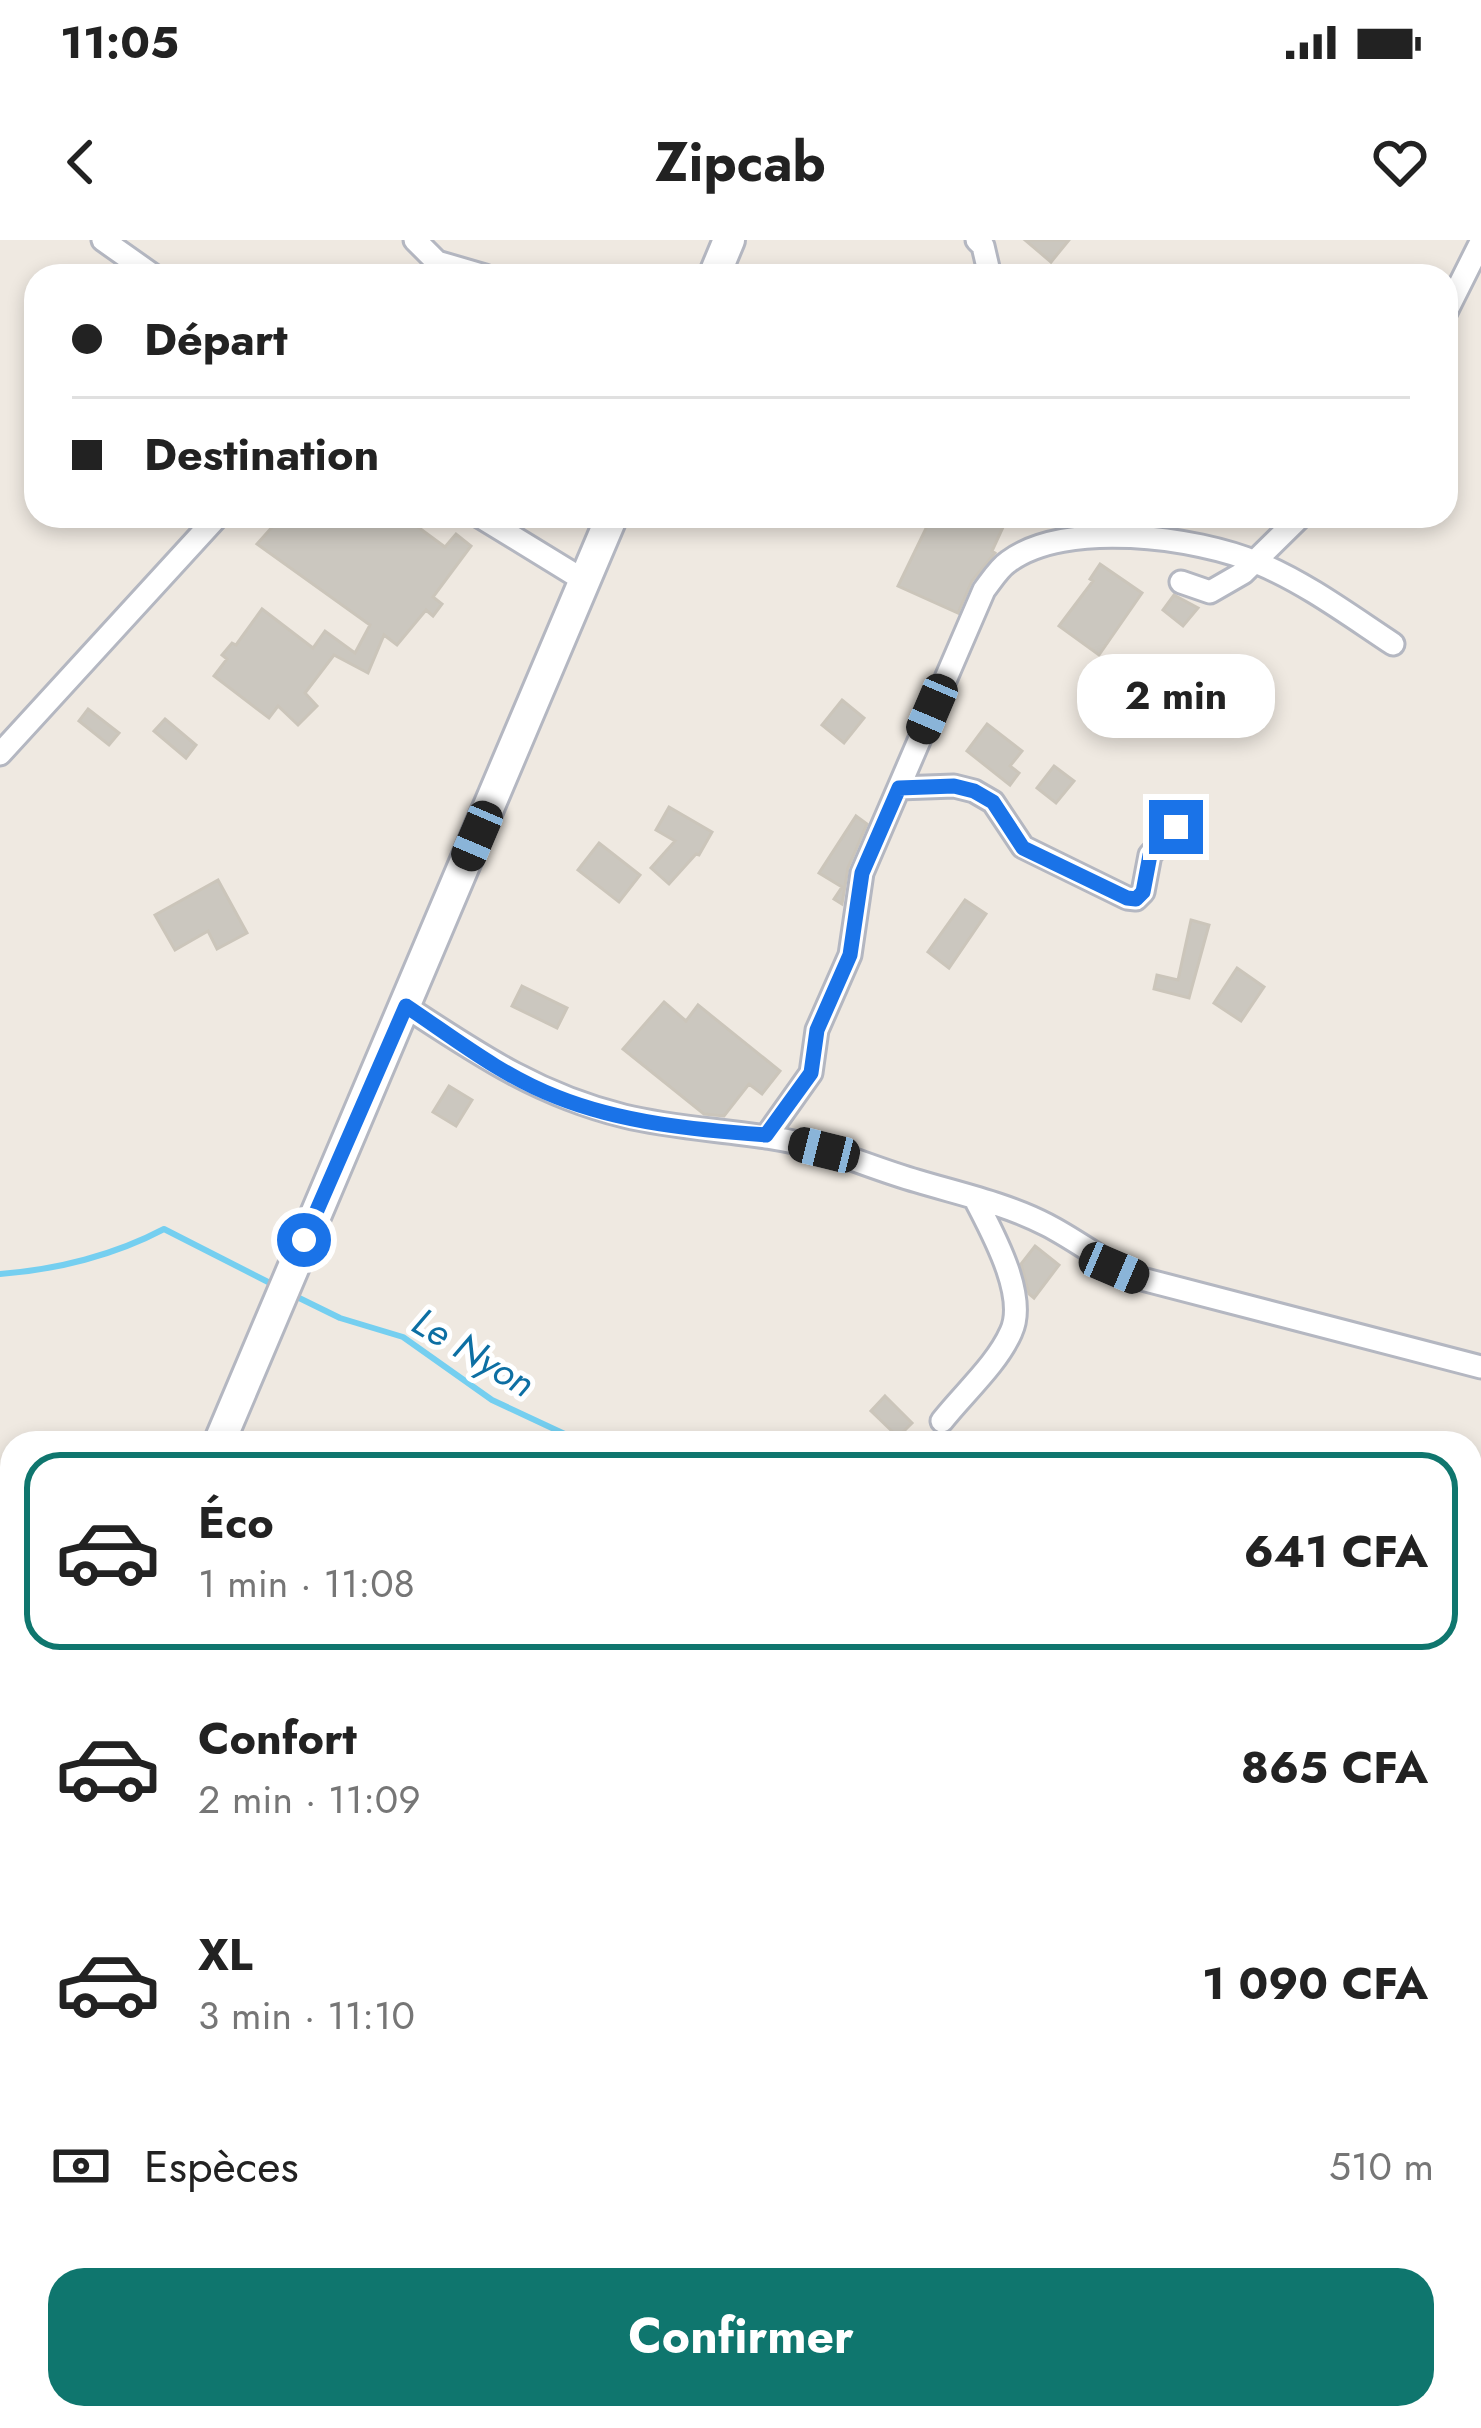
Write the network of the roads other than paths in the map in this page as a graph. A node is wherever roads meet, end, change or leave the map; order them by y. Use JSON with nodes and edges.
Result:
{"nodes":[{"id":1,"x":103,"y":240,"type":"edge"},
{"id":2,"x":1481,"y":242,"type":"edge"},
{"id":3,"x":137,"y":264,"type":"edge"},
{"id":4,"x":1458,"y":288,"type":"edge"},
{"id":5,"x":207,"y":528,"type":"edge"},
{"id":6,"x":499,"y":528,"type":"edge"},
{"id":7,"x":607,"y":528,"type":"edge"},
{"id":8,"x":1289,"y":528,"type":"edge"},
{"id":9,"x":1256,"y":562,"type":"junction"},
{"id":10,"x":585,"y":581,"type":"junction"},
{"id":11,"x":1181,"y":582,"type":"dead end"},
{"id":12,"x":1393,"y":644,"type":"dead end"},
{"id":13,"x":0,"y":754,"type":"edge"},
{"id":14,"x":899,"y":788,"type":"junction"},
{"id":15,"x":1176,"y":827,"type":"dead end"},
{"id":16,"x":406,"y":1006,"type":"junction"},
{"id":17,"x":766,"y":1135,"type":"junction"},
{"id":18,"x":975,"y":1199,"type":"junction"},
{"id":19,"x":1481,"y":1367,"type":"edge"},
{"id":20,"x":942,"y":1421,"type":"dead end"},
{"id":21,"x":224,"y":1431,"type":"edge"}],
"edges":[{"from":1,"to":3,"type":"street"},
{"from":2,"to":4,"type":"street"},
{"from":5,"to":13,"type":"street"},
{"from":6,"to":10,"type":"street"},
{"from":7,"to":10,"type":"main road"},
{"from":8,"to":9,"type":"street"},
{"from":9,"to":11,"type":"street"},
{"from":9,"to":12,"type":"street"},
{"from":9,"to":14,"type":"street"},
{"from":10,"to":16,"type":"main road"},
{"from":14,"to":15,"type":"street"},
{"from":14,"to":17,"type":"street"},
{"from":16,"to":17,"type":"street"},
{"from":16,"to":21,"type":"main road"},
{"from":17,"to":18,"type":"street"},
{"from":18,"to":19,"type":"street"},
{"from":18,"to":20,"type":"street"}]}
